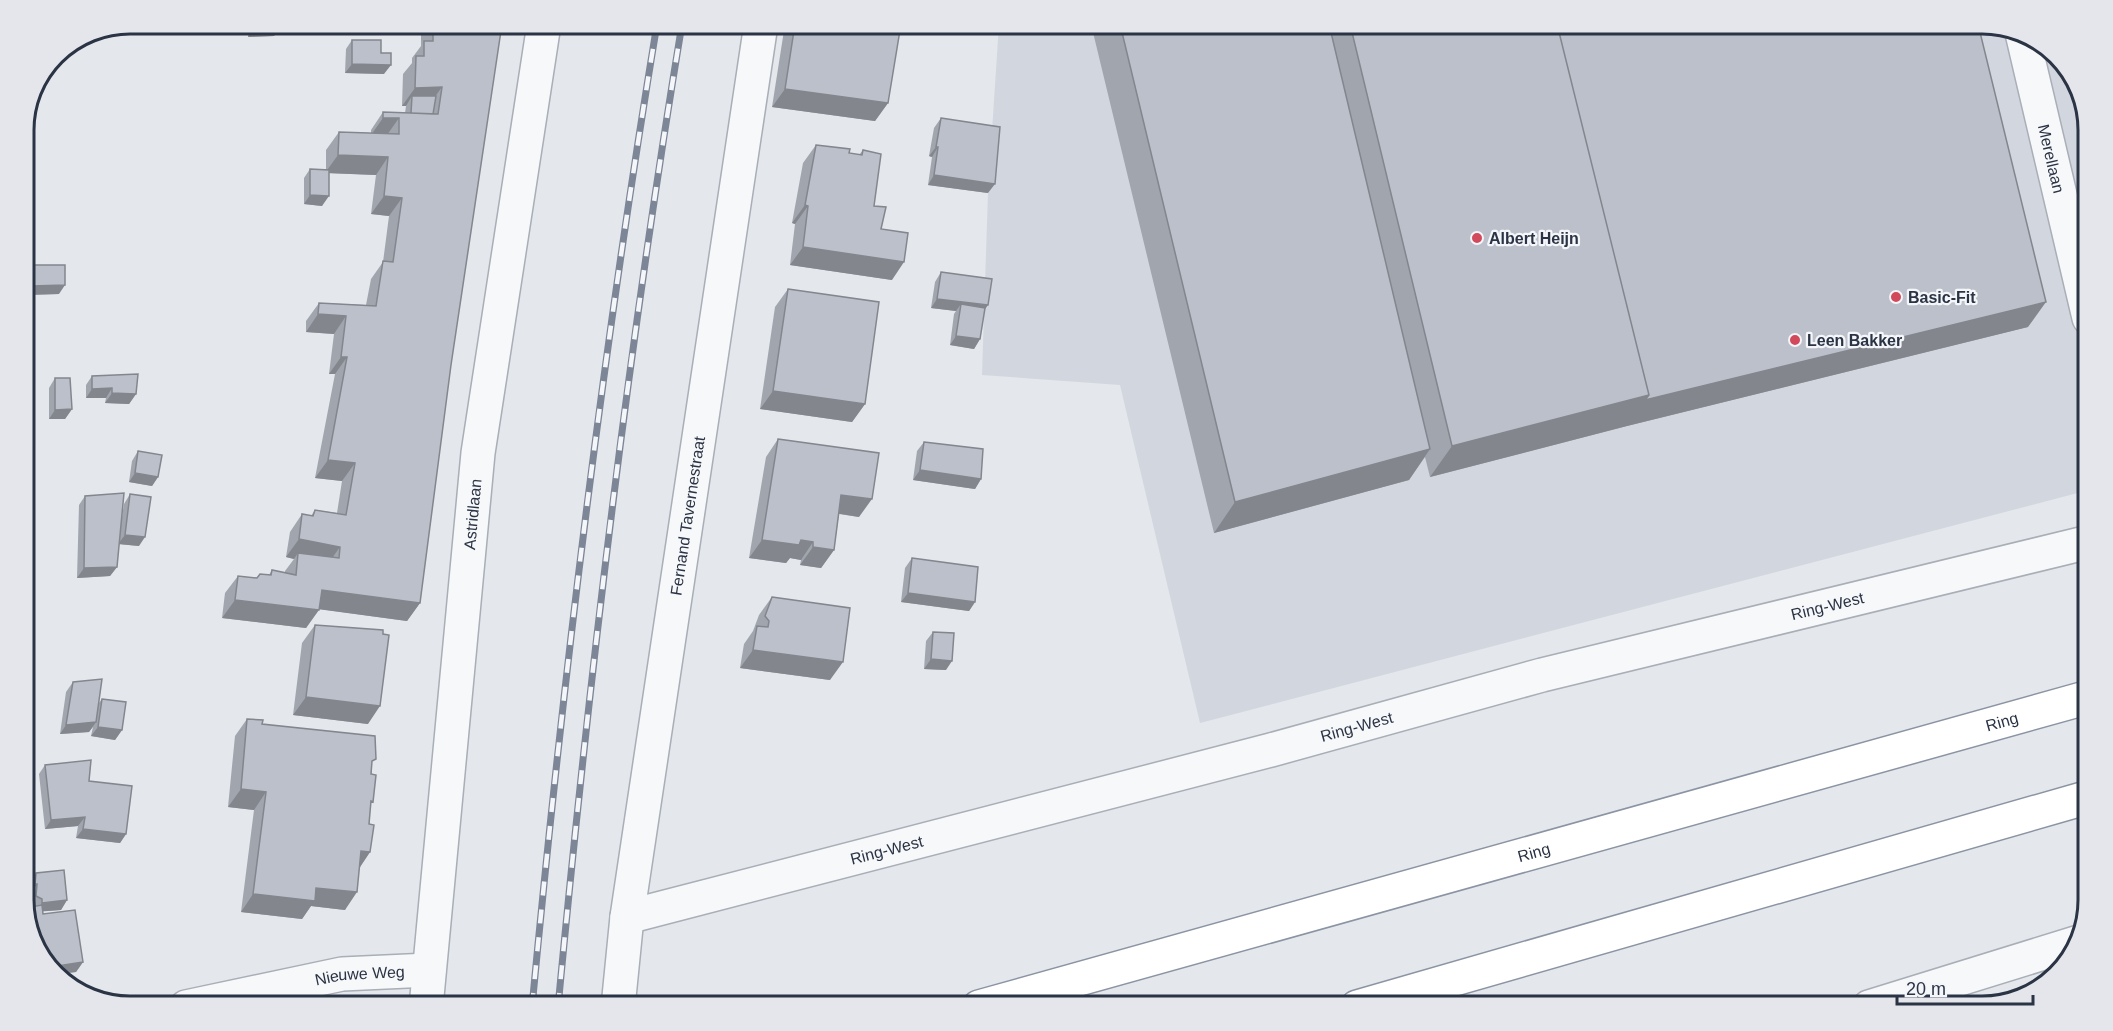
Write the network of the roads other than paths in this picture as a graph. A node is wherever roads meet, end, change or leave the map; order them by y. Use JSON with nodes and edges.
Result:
{"nodes":[{"id":1,"x":542,"y":34,"type":"edge"},
{"id":2,"x":759,"y":34,"type":"edge"},
{"id":3,"x":2025,"y":44,"type":"edge"},
{"id":4,"x":2078,"y":271,"type":"edge"},
{"id":5,"x":2078,"y":545,"type":"edge"},
{"id":6,"x":2078,"y":700,"type":"edge"},
{"id":7,"x":2078,"y":800,"type":"edge"},
{"id":8,"x":627,"y":917,"type":"junction"},
{"id":9,"x":2067,"y":946,"type":"edge"},
{"id":10,"x":429,"y":970,"type":"junction"},
{"id":11,"x":238,"y":996,"type":"edge"},
{"id":12,"x":427,"y":996,"type":"edge"},
{"id":13,"x":619,"y":996,"type":"edge"},
{"id":14,"x":1018,"y":996,"type":"edge"},
{"id":15,"x":1394,"y":996,"type":"edge"},
{"id":16,"x":1905,"y":996,"type":"edge"}],
"edges":[{"from":1,"to":10,"type":"street","name":"Astridlaan"},
{"from":2,"to":8,"type":"street","name":"Fernand Tavernestraat"},
{"from":3,"to":4,"type":"street","name":"Merellaan"},
{"from":5,"to":8,"type":"street","name":"Ring-West"},
{"from":6,"to":14,"type":"highway","name":"Ring"},
{"from":7,"to":15,"type":"highway"},
{"from":8,"to":13,"type":"street","name":"Fernand Tavernestraat"},
{"from":9,"to":16,"type":"street"},
{"from":10,"to":11,"type":"street","name":"Nieuwe Weg"},
{"from":10,"to":12,"type":"street","name":"Astridlaan"}]}
